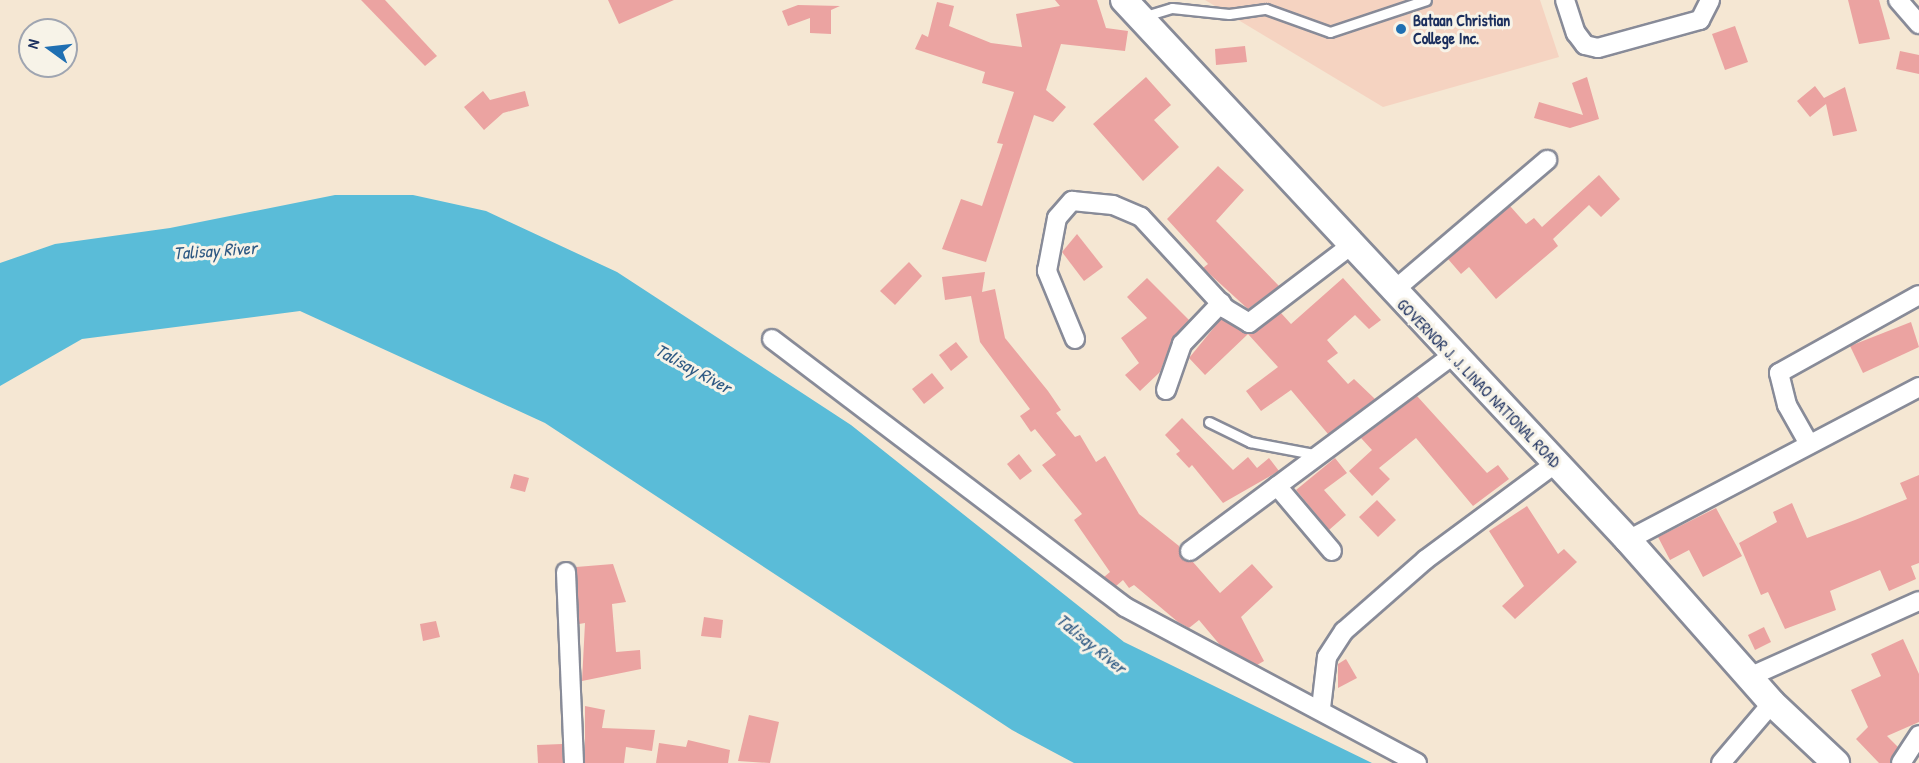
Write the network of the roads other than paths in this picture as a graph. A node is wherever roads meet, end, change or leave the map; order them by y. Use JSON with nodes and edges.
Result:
{"nodes":[{"id":1,"x":1426,"y":0,"type":"edge"},
{"id":2,"x":1565,"y":0,"type":"edge"},
{"id":3,"x":1710,"y":0,"type":"edge"},
{"id":4,"x":1898,"y":0,"type":"edge"},
{"id":5,"x":1132,"y":9,"type":"edge"},
{"id":6,"x":1919,"y":24,"type":"edge"},
{"id":7,"x":1547,"y":160,"type":"dead end"},
{"id":8,"x":1350,"y":246,"type":"junction"},
{"id":9,"x":1392,"y":292,"type":"junction"},
{"id":10,"x":1919,"y":295,"type":"edge"},
{"id":11,"x":1221,"y":303,"type":"junction"},
{"id":12,"x":772,"y":339,"type":"dead end"},
{"id":13,"x":1075,"y":339,"type":"dead end"},
{"id":14,"x":1452,"y":356,"type":"junction"},
{"id":15,"x":1919,"y":387,"type":"edge"},
{"id":16,"x":1166,"y":390,"type":"dead end"},
{"id":17,"x":1209,"y":422,"type":"dead end"},
{"id":18,"x":1809,"y":444,"type":"junction"},
{"id":19,"x":1319,"y":455,"type":"junction"},
{"id":20,"x":1556,"y":464,"type":"junction"},
{"id":21,"x":1277,"y":486,"type":"junction"},
{"id":22,"x":1628,"y":540,"type":"junction"},
{"id":23,"x":1190,"y":551,"type":"dead end"},
{"id":24,"x":1332,"y":551,"type":"dead end"},
{"id":25,"x":566,"y":572,"type":"dead end"},
{"id":26,"x":1919,"y":601,"type":"edge"},
{"id":27,"x":1749,"y":677,"type":"junction"},
{"id":28,"x":1772,"y":703,"type":"junction"},
{"id":29,"x":1321,"y":708,"type":"junction"},
{"id":30,"x":1919,"y":735,"type":"edge"},
{"id":31,"x":1909,"y":758,"type":"edge"},
{"id":32,"x":574,"y":763,"type":"edge"},
{"id":33,"x":1417,"y":763,"type":"edge"},
{"id":34,"x":1720,"y":763,"type":"edge"},
{"id":35,"x":1836,"y":763,"type":"edge"}],
"edges":[{"from":1,"to":5,"type":"lane"},
{"from":2,"to":3,"type":"street"},
{"from":4,"to":6,"type":"street"},
{"from":5,"to":8,"type":"main road","name":"GOVERNOR J. J. LINAO NATIONAL ROAD"},
{"from":7,"to":9,"type":"street"},
{"from":8,"to":9,"type":"main road","name":"GOVERNOR J. J. LINAO NATIONAL ROAD"},
{"from":8,"to":11,"type":"street"},
{"from":9,"to":14,"type":"main road","name":"GOVERNOR J. J. LINAO NATIONAL ROAD"},
{"from":10,"to":18,"type":"street"},
{"from":11,"to":13,"type":"street"},
{"from":11,"to":16,"type":"street"},
{"from":12,"to":29,"type":"street"},
{"from":14,"to":19,"type":"street"},
{"from":14,"to":20,"type":"main road","name":"GOVERNOR J. J. LINAO NATIONAL ROAD"},
{"from":15,"to":18,"type":"street"},
{"from":17,"to":19,"type":"lane"},
{"from":18,"to":22,"type":"street"},
{"from":19,"to":21,"type":"street"},
{"from":20,"to":22,"type":"main road","name":"GOVERNOR J. J. LINAO NATIONAL ROAD"},
{"from":20,"to":29,"type":"street"},
{"from":21,"to":23,"type":"street"},
{"from":21,"to":24,"type":"street"},
{"from":22,"to":27,"type":"main road","name":"GOVERNOR J. J. LINAO NATIONAL ROAD"},
{"from":25,"to":32,"type":"street"},
{"from":26,"to":27,"type":"street"},
{"from":27,"to":28,"type":"main road","name":"GOVERNOR J. J. LINAO NATIONAL ROAD"},
{"from":28,"to":34,"type":"street"},
{"from":28,"to":35,"type":"main road","name":"GOVERNOR J. J. LINAO NATIONAL ROAD"},
{"from":29,"to":33,"type":"street"},
{"from":30,"to":31,"type":"street"}]}
